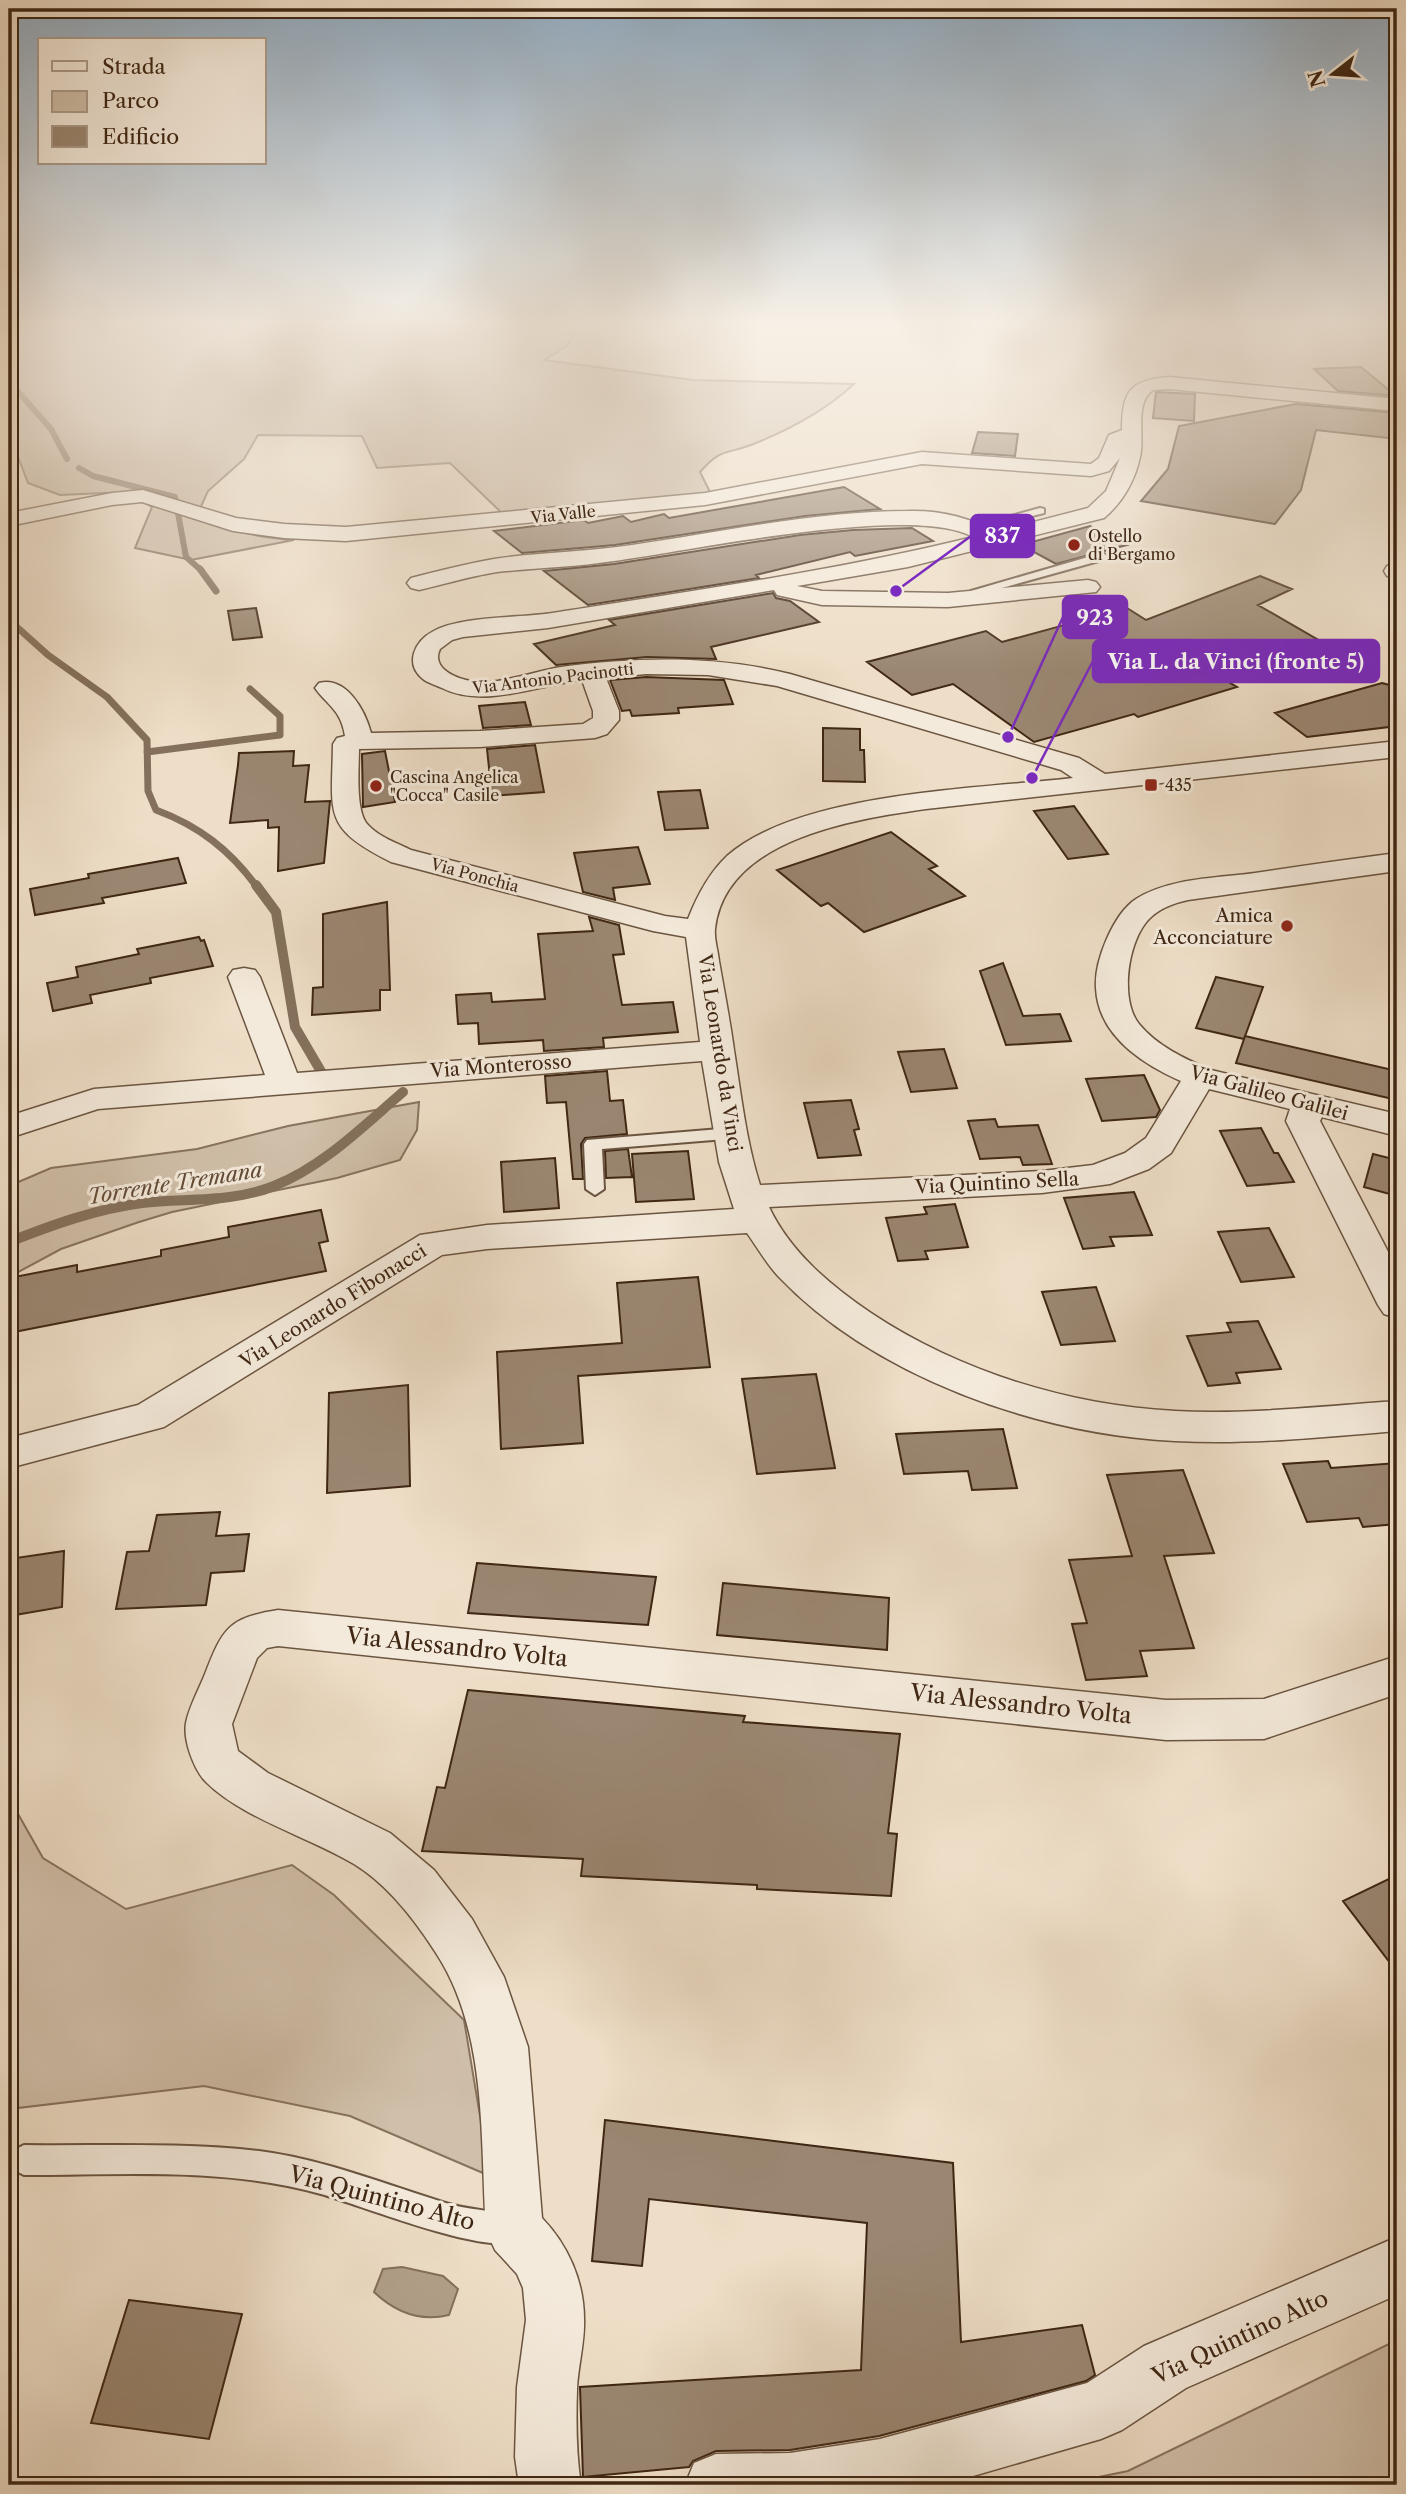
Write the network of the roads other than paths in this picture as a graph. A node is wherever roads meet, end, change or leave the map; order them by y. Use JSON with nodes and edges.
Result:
{"nodes":[{"id":1,"x":1116,"y":440,"type":"edge"},
{"id":2,"x":1132,"y":440,"type":"edge"},
{"id":3,"x":1040,"y":511,"type":"dead end"},
{"id":4,"x":9,"y":519,"type":"edge"},
{"id":5,"x":973,"y":528,"type":"junction"},
{"id":6,"x":993,"y":540,"type":"junction"},
{"id":7,"x":1102,"y":558,"type":"dead end"},
{"id":8,"x":419,"y":583,"type":"dead end"},
{"id":9,"x":772,"y":583,"type":"junction"},
{"id":10,"x":1088,"y":587,"type":"dead end"},
{"id":11,"x":981,"y":594,"type":"junction"},
{"id":12,"x":591,"y":672,"type":"junction"},
{"id":13,"x":328,"y":688,"type":"dead end"},
{"id":14,"x":359,"y":741,"type":"junction"},
{"id":15,"x":1397,"y":749,"type":"edge"},
{"id":16,"x":1100,"y":783,"type":"junction"},
{"id":17,"x":1397,"y":862,"type":"edge"},
{"id":18,"x":700,"y":930,"type":"junction"},
{"id":19,"x":244,"y":977,"type":"dead end"},
{"id":20,"x":718,"y":1050,"type":"junction"},
{"id":21,"x":1200,"y":1077,"type":"junction"},
{"id":22,"x":284,"y":1083,"type":"junction"},
{"id":23,"x":1309,"y":1105,"type":"junction"},
{"id":24,"x":1397,"y":1125,"type":"edge"},
{"id":25,"x":9,"y":1128,"type":"edge"},
{"id":26,"x":732,"y":1134,"type":"junction"},
{"id":27,"x":594,"y":1189,"type":"dead end"},
{"id":28,"x":752,"y":1209,"type":"junction"},
{"id":29,"x":1397,"y":1305,"type":"edge"},
{"id":30,"x":1397,"y":1416,"type":"edge"},
{"id":31,"x":9,"y":1453,"type":"edge"},
{"id":32,"x":1397,"y":1675,"type":"edge"},
{"id":33,"x":24,"y":2160,"type":"dead end"},
{"id":34,"x":515,"y":2230,"type":"junction"},
{"id":35,"x":1397,"y":2266,"type":"edge"},
{"id":36,"x":550,"y":2485,"type":"edge"},
{"id":37,"x":716,"y":2485,"type":"edge"}],
"edges":[{"from":1,"to":4,"type":"street","name":"Via Valle"},
{"from":2,"to":6,"type":"street","name":"Via Antonio Pacinotti"},
{"from":3,"to":5,"type":"lane"},
{"from":5,"to":6,"type":"street"},
{"from":5,"to":8,"type":"street"},
{"from":6,"to":9,"type":"street","name":"Via Antonio Pacinotti"},
{"from":7,"to":11,"type":"lane"},
{"from":9,"to":11,"type":"street"},
{"from":9,"to":12,"type":"street","name":"Via Antonio Pacinotti"},
{"from":10,"to":11,"type":"street"},
{"from":12,"to":14,"type":"street"},
{"from":12,"to":16,"type":"street","name":"Via Antonio Pacinotti"},
{"from":13,"to":14,"type":"street"},
{"from":14,"to":18,"type":"street","name":"Via Ponchia"},
{"from":15,"to":16,"type":"street","name":"Via Leonardo da Vinci"},
{"from":16,"to":18,"type":"street","name":"Via Leonardo da Vinci"},
{"from":17,"to":21,"type":"street","name":"Via Galileo Galilei"},
{"from":18,"to":20,"type":"street","name":"Via Leonardo da Vinci"},
{"from":19,"to":22,"type":"street"},
{"from":20,"to":22,"type":"street","name":"Via Monterosso"},
{"from":20,"to":26,"type":"street","name":"Via Leonardo da Vinci"},
{"from":21,"to":23,"type":"street","name":"Via Galileo Galilei"},
{"from":21,"to":28,"type":"street","name":"Via Quintino Sella"},
{"from":22,"to":25,"type":"street","name":"Via Monterosso"},
{"from":23,"to":24,"type":"street","name":"Via Galileo Galilei"},
{"from":23,"to":29,"type":"street"},
{"from":26,"to":27,"type":"lane"},
{"from":26,"to":28,"type":"street","name":"Via Leonardo da Vinci"},
{"from":28,"to":30,"type":"street","name":"Via Leonardo da Vinci"},
{"from":28,"to":31,"type":"street","name":"Via Leonardo Fibonacci"},
{"from":32,"to":34,"type":"street","name":"Via Alessandro Volta"},
{"from":33,"to":34,"type":"lane","name":"Via Quintino Alto"},
{"from":34,"to":36,"type":"street"},
{"from":35,"to":37,"type":"street","name":"Via Quintino Alto"}]}
